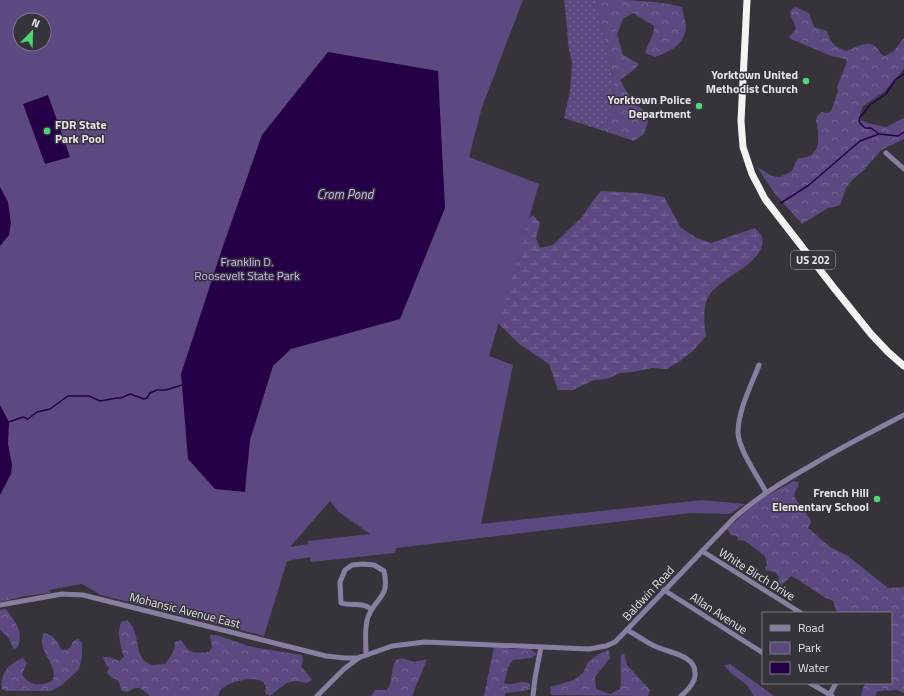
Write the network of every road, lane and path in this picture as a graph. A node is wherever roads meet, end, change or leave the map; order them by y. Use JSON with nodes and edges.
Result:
{"nodes":[{"id":1,"x":747,"y":0,"type":"edge"},
{"id":2,"x":886,"y":153,"type":"dead end"},
{"id":3,"x":904,"y":169,"type":"edge"},
{"id":4,"x":760,"y":365,"type":"dead end"},
{"id":5,"x":904,"y":366,"type":"edge"},
{"id":6,"x":904,"y":415,"type":"edge"},
{"id":7,"x":766,"y":492,"type":"junction"},
{"id":8,"x":702,"y":551,"type":"junction"},
{"id":9,"x":664,"y":590,"type":"junction"},
{"id":10,"x":0,"y":605,"type":"edge"},
{"id":11,"x":371,"y":610,"type":"junction"},
{"id":12,"x":799,"y":612,"type":"edge"},
{"id":13,"x":627,"y":630,"type":"junction"},
{"id":14,"x":542,"y":647,"type":"junction"},
{"id":15,"x":762,"y":652,"type":"edge"},
{"id":16,"x":364,"y":656,"type":"junction"},
{"id":17,"x":812,"y":684,"type":"edge"},
{"id":18,"x":836,"y":684,"type":"edge"},
{"id":19,"x":831,"y":695,"type":"edge"},
{"id":20,"x":316,"y":696,"type":"edge"},
{"id":21,"x":533,"y":696,"type":"edge"},
{"id":22,"x":681,"y":696,"type":"edge"}],
"edges":[{"from":1,"to":5,"type":"highway","number":"US 202"},
{"from":2,"to":3,"type":"street"},
{"from":4,"to":7,"type":"street"},
{"from":6,"to":7,"type":"street","name":"Baldwin Road"},
{"from":7,"to":8,"type":"street","name":"Baldwin Road"},
{"from":8,"to":9,"type":"street","name":"Baldwin Road"},
{"from":8,"to":12,"type":"street","name":"White Birch Drive"},
{"from":9,"to":13,"type":"street","name":"Baldwin Road"},
{"from":9,"to":15,"type":"street","name":"Allan Avenue"},
{"from":10,"to":16,"type":"street","name":"Mohansic Avenue East"},
{"from":11,"to":11,"type":"street"},
{"from":11,"to":16,"type":"street"},
{"from":13,"to":14,"type":"street","name":"Baldwin Road"},
{"from":13,"to":22,"type":"street"},
{"from":14,"to":16,"type":"street","name":"Baldwin Road"},
{"from":14,"to":21,"type":"street"},
{"from":16,"to":20,"type":"street","name":"Baldwin Road"},
{"from":17,"to":19,"type":"street"},
{"from":18,"to":19,"type":"street"}]}
